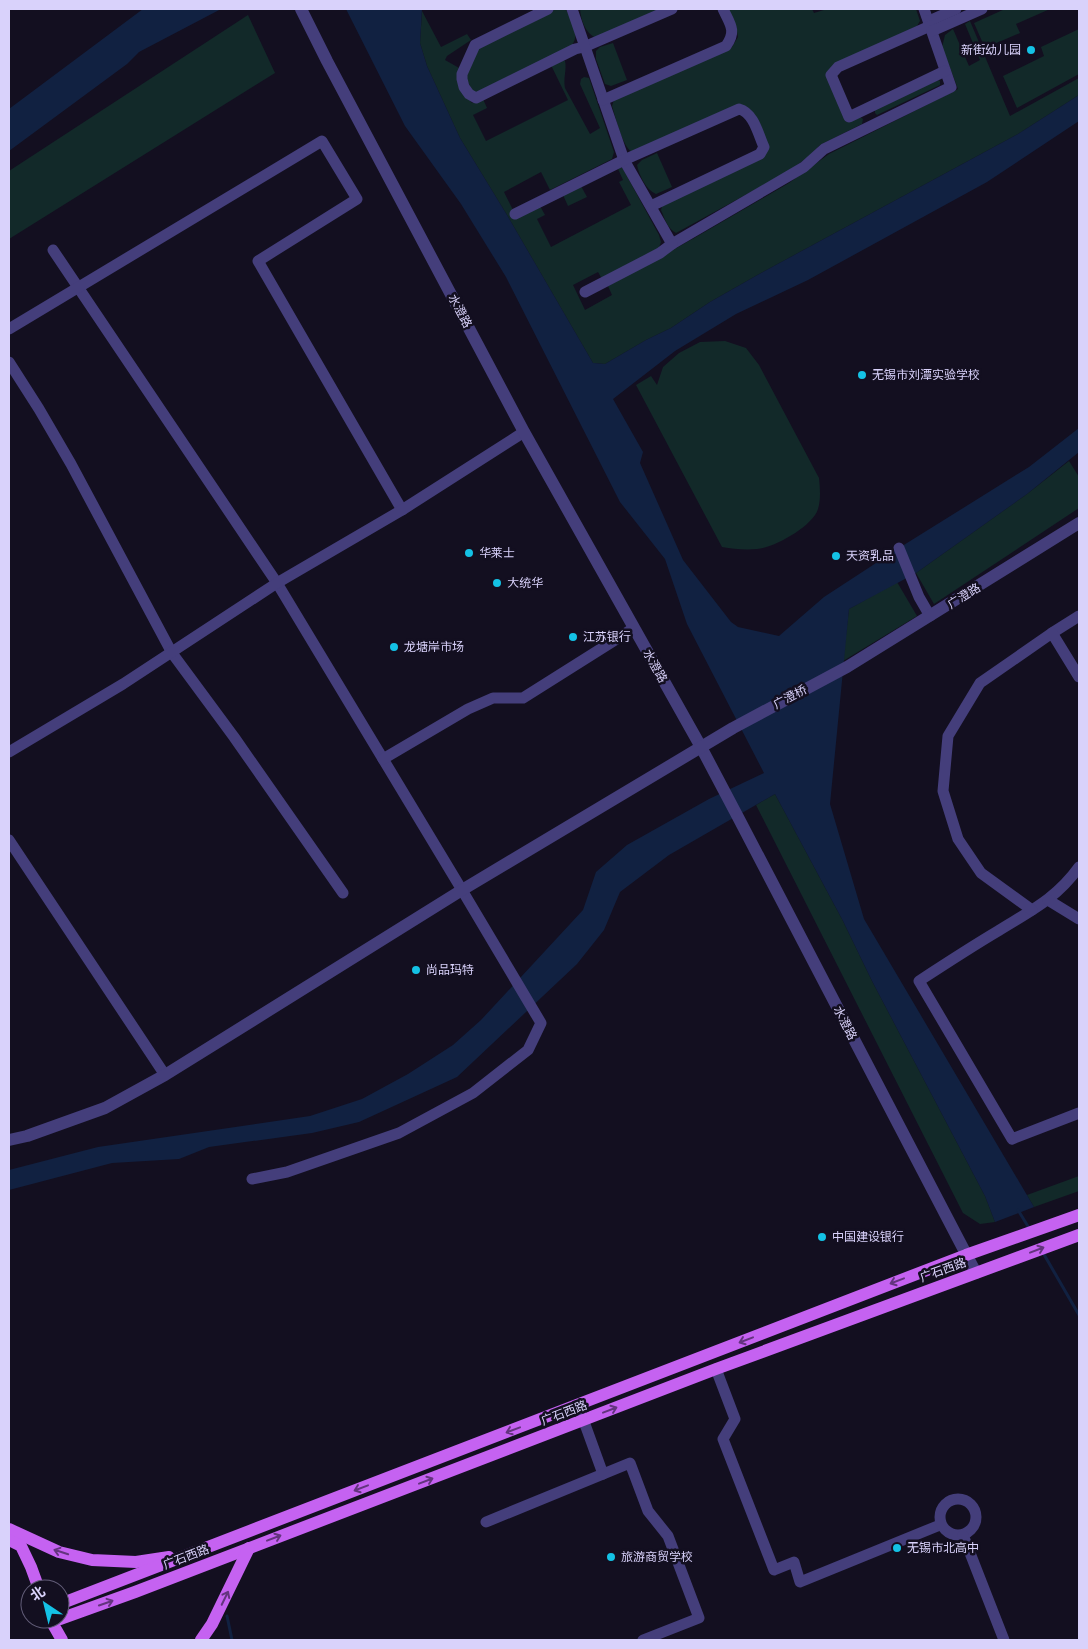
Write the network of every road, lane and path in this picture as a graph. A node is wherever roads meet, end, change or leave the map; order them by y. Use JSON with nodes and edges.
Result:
{"nodes":[{"id":1,"x":302,"y":9,"type":"edge"},
{"id":2,"x":548,"y":9,"type":"edge"},
{"id":3,"x":572,"y":9,"type":"edge"},
{"id":4,"x":672,"y":9,"type":"edge"},
{"id":5,"x":724,"y":9,"type":"edge"},
{"id":6,"x":924,"y":9,"type":"edge"},
{"id":7,"x":956,"y":9,"type":"edge"},
{"id":8,"x":982,"y":9,"type":"edge"},
{"id":9,"x":930,"y":26,"type":"junction"},
{"id":10,"x":584,"y":47,"type":"junction"},
{"id":11,"x":945,"y":71,"type":"junction"},
{"id":12,"x":603,"y":100,"type":"junction"},
{"id":13,"x":867,"y":108,"type":"junction"},
{"id":14,"x":873,"y":125,"type":"junction"},
{"id":15,"x":624,"y":160,"type":"junction"},
{"id":16,"x":651,"y":206,"type":"junction"},
{"id":17,"x":515,"y":214,"type":"dead end"},
{"id":18,"x":672,"y":244,"type":"junction"},
{"id":19,"x":53,"y":250,"type":"dead end"},
{"id":20,"x":77,"y":287,"type":"junction"},
{"id":21,"x":585,"y":292,"type":"dead end"},
{"id":22,"x":9,"y":329,"type":"edge"},
{"id":23,"x":9,"y":362,"type":"edge"},
{"id":24,"x":524,"y":432,"type":"junction"},
{"id":25,"x":402,"y":510,"type":"junction"},
{"id":26,"x":1079,"y":523,"type":"edge"},
{"id":27,"x":899,"y":548,"type":"dead end"},
{"id":28,"x":277,"y":584,"type":"junction"},
{"id":29,"x":930,"y":616,"type":"junction"},
{"id":30,"x":1079,"y":616,"type":"edge"},
{"id":31,"x":634,"y":628,"type":"junction"},
{"id":32,"x":1052,"y":633,"type":"junction"},
{"id":33,"x":172,"y":653,"type":"junction"},
{"id":34,"x":847,"y":667,"type":"joint"},
{"id":35,"x":1079,"y":677,"type":"edge"},
{"id":36,"x":700,"y":747,"type":"junction"},
{"id":37,"x":9,"y":752,"type":"edge"},
{"id":38,"x":383,"y":759,"type":"junction"},
{"id":39,"x":9,"y":840,"type":"edge"},
{"id":40,"x":1079,"y":867,"type":"edge"},
{"id":41,"x":462,"y":890,"type":"junction"},
{"id":42,"x":343,"y":893,"type":"dead end"},
{"id":43,"x":1048,"y":900,"type":"junction"},
{"id":44,"x":1032,"y":910,"type":"junction"},
{"id":45,"x":1079,"y":919,"type":"edge"},
{"id":46,"x":165,"y":1074,"type":"junction"},
{"id":47,"x":1079,"y":1114,"type":"edge"},
{"id":48,"x":9,"y":1140,"type":"edge"},
{"id":49,"x":252,"y":1179,"type":"dead end"},
{"id":50,"x":1079,"y":1215,"type":"edge"},
{"id":51,"x":1079,"y":1235,"type":"edge"},
{"id":52,"x":966,"y":1255,"type":"junction"},
{"id":53,"x":976,"y":1273,"type":"junction"},
{"id":54,"x":716,"y":1369,"type":"junction"},
{"id":55,"x":578,"y":1405,"type":"junction"},
{"id":56,"x":583,"y":1420,"type":"junction"},
{"id":57,"x":603,"y":1474,"type":"junction"},
{"id":58,"x":486,"y":1522,"type":"dead end"},
{"id":59,"x":940,"y":1525,"type":"junction"},
{"id":60,"x":9,"y":1528,"type":"edge"},
{"id":61,"x":963,"y":1535,"type":"junction"},
{"id":62,"x":9,"y":1540,"type":"edge"},
{"id":63,"x":249,"y":1548,"type":"junction"},
{"id":64,"x":196,"y":1552,"type":"junction"},
{"id":65,"x":36,"y":1579,"type":"edge"},
{"id":66,"x":70,"y":1600,"type":"edge"},
{"id":67,"x":70,"y":1615,"type":"edge"},
{"id":68,"x":201,"y":1640,"type":"edge"},
{"id":69,"x":643,"y":1640,"type":"edge"},
{"id":70,"x":1004,"y":1640,"type":"edge"}],
"edges":[{"from":1,"to":24,"type":"street","name":"水澄路"},
{"from":2,"to":10,"type":"street"},
{"from":3,"to":10,"type":"street"},
{"from":4,"to":10,"type":"street"},
{"from":5,"to":12,"type":"street"},
{"from":6,"to":9,"type":"street"},
{"from":7,"to":9,"type":"street"},
{"from":8,"to":9,"type":"street"},
{"from":9,"to":11,"type":"street"},
{"from":9,"to":13,"type":"street"},
{"from":10,"to":12,"type":"street"},
{"from":11,"to":13,"type":"street"},
{"from":11,"to":14,"type":"street"},
{"from":12,"to":15,"type":"street"},
{"from":13,"to":14,"type":"street"},
{"from":14,"to":18,"type":"street"},
{"from":15,"to":16,"type":"street"},
{"from":15,"to":16,"type":"street"},
{"from":15,"to":17,"type":"street"},
{"from":16,"to":18,"type":"street"},
{"from":18,"to":21,"type":"street"},
{"from":19,"to":20,"type":"street"},
{"from":20,"to":22,"type":"street"},
{"from":20,"to":25,"type":"street"},
{"from":20,"to":28,"type":"street"},
{"from":23,"to":33,"type":"street"},
{"from":24,"to":25,"type":"street"},
{"from":24,"to":31,"type":"street","name":"水澄路"},
{"from":25,"to":28,"type":"street"},
{"from":26,"to":29,"type":"street","name":"广澄路"},
{"from":27,"to":29,"type":"street"},
{"from":28,"to":33,"type":"street"},
{"from":28,"to":38,"type":"street"},
{"from":29,"to":34,"type":"street","name":"广澄路"},
{"from":30,"to":32,"type":"street"},
{"from":31,"to":36,"type":"street","name":"水澄路"},
{"from":31,"to":38,"type":"street"},
{"from":32,"to":35,"type":"street"},
{"from":32,"to":44,"type":"street"},
{"from":33,"to":37,"type":"street"},
{"from":33,"to":42,"type":"street"},
{"from":34,"to":36,"type":"street","name":"广澄桥"},
{"from":36,"to":41,"type":"street","name":"广澄桥"},
{"from":36,"to":52,"type":"street","name":"水澄路"},
{"from":38,"to":41,"type":"street"},
{"from":39,"to":46,"type":"street"},
{"from":40,"to":43,"type":"street"},
{"from":41,"to":46,"type":"street","name":"广澄桥"},
{"from":41,"to":49,"type":"street"},
{"from":43,"to":44,"type":"street"},
{"from":43,"to":45,"type":"street"},
{"from":44,"to":47,"type":"street"},
{"from":46,"to":48,"type":"street","name":"广澄桥"},
{"from":50,"to":52,"type":"main road"},
{"from":53,"to":51,"type":"main road","name":"广石西路","one_way":true},
{"from":52,"to":53,"type":"street","name":"水澄路"},
{"from":52,"to":55,"type":"main road","one_way":true},
{"from":53,"to":54,"type":"main road","name":"广石西路"},
{"from":56,"to":54,"type":"main road","name":"广石西路","one_way":true},
{"from":54,"to":59,"type":"street"},
{"from":55,"to":56,"type":"street"},
{"from":55,"to":64,"type":"main road","one_way":true},
{"from":56,"to":57,"type":"street"},
{"from":63,"to":56,"type":"main road","name":"广石西路","one_way":true},
{"from":57,"to":58,"type":"street"},
{"from":57,"to":69,"type":"street"},
{"from":59,"to":61,"type":"street"},
{"from":59,"to":61,"type":"street"},
{"from":64,"to":60,"type":"main road","one_way":true},
{"from":61,"to":70,"type":"street"},
{"from":62,"to":65,"type":"main road"},
{"from":67,"to":63,"type":"main road","name":"广石西路","one_way":true},
{"from":68,"to":63,"type":"main road","one_way":true},
{"from":64,"to":66,"type":"main road"}]}
